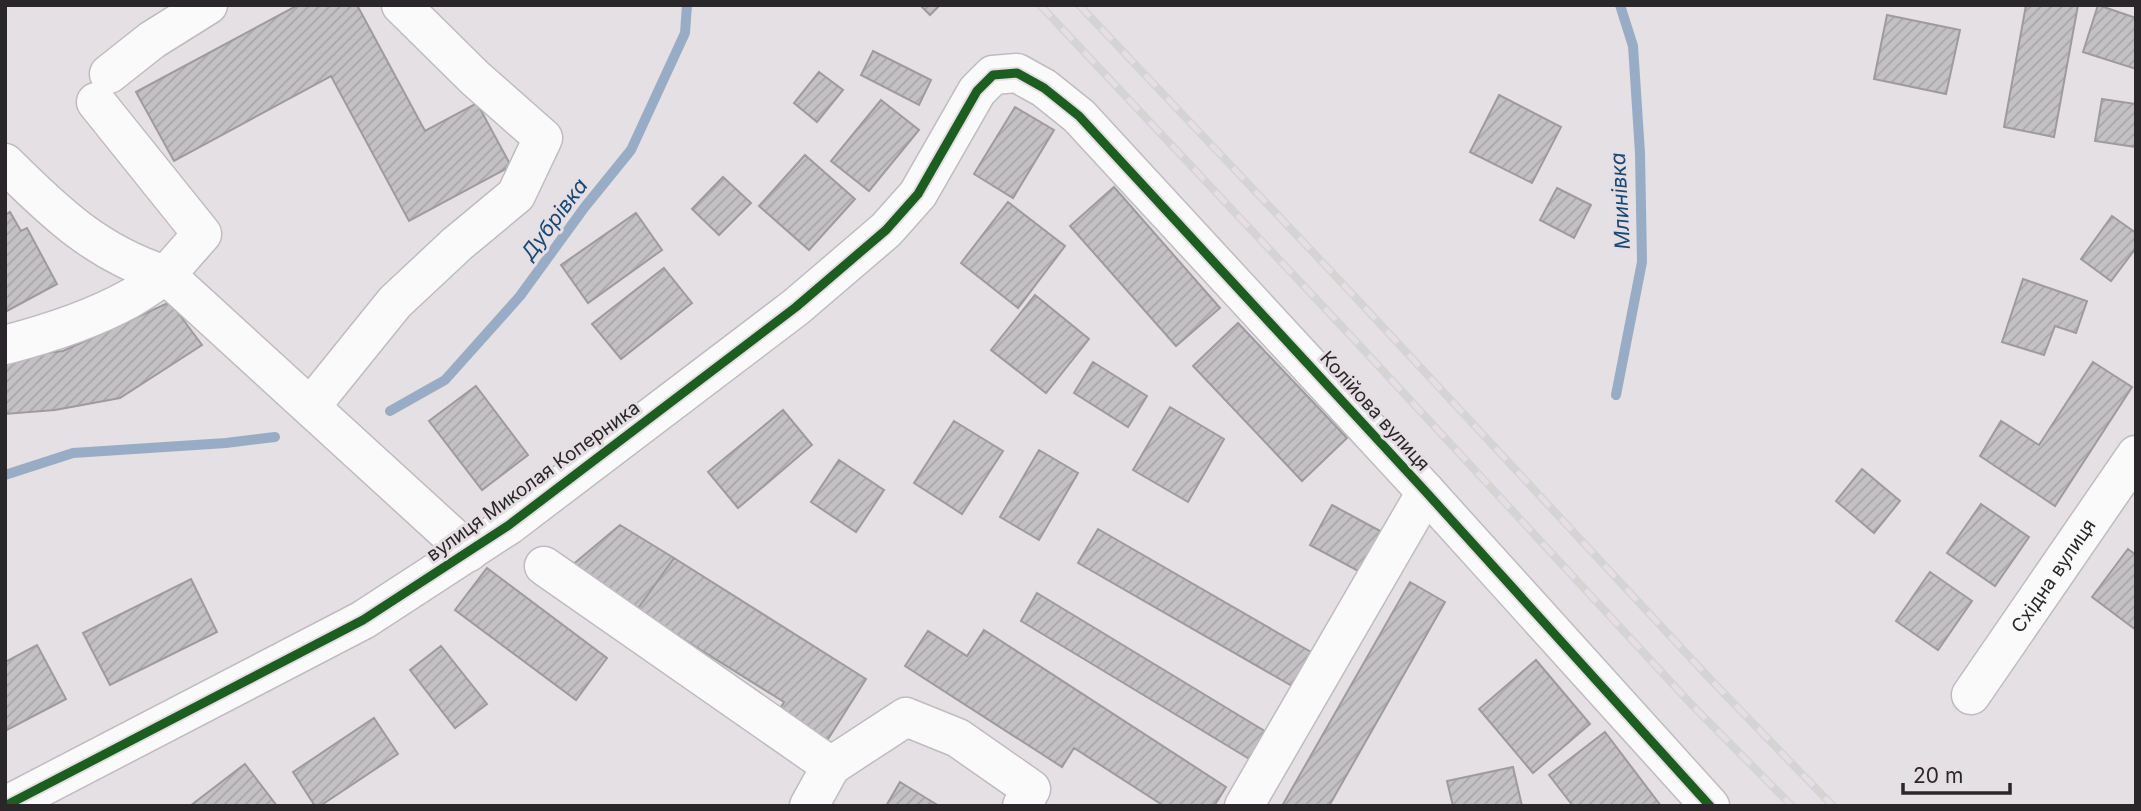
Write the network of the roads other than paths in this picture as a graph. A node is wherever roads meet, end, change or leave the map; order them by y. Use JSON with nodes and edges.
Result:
{"nodes":[{"id":1,"x":208,"y":5,"type":"edge"},
{"id":2,"x":401,"y":5,"type":"edge"},
{"id":3,"x":993,"y":75,"type":"joint"},
{"id":4,"x":5,"y":163,"type":"edge"},
{"id":5,"x":166,"y":275,"type":"junction"},
{"id":6,"x":5,"y":345,"type":"edge"},
{"id":7,"x":311,"y":406,"type":"junction"},
{"id":8,"x":2136,"y":454,"type":"edge"},
{"id":9,"x":1426,"y":492,"type":"junction"},
{"id":10,"x":469,"y":552,"type":"junction"},
{"id":11,"x":544,"y":566,"type":"dead end"},
{"id":12,"x":1971,"y":695,"type":"dead end"},
{"id":13,"x":831,"y":766,"type":"junction"},
{"id":14,"x":61,"y":794,"type":"edge"},
{"id":15,"x":5,"y":806,"type":"edge"},
{"id":16,"x":809,"y":806,"type":"edge"},
{"id":17,"x":1022,"y":806,"type":"edge"},
{"id":18,"x":1244,"y":806,"type":"edge"},
{"id":19,"x":1710,"y":806,"type":"edge"}],
"edges":[{"from":1,"to":5,"type":"street"},
{"from":2,"to":7,"type":"street"},
{"from":3,"to":9,"type":"street","name":"Колійова вулиця"},
{"from":3,"to":10,"type":"street","name":"вулиця Миколая Коперника"},
{"from":4,"to":5,"type":"street"},
{"from":5,"to":6,"type":"street"},
{"from":5,"to":7,"type":"street"},
{"from":7,"to":10,"type":"street"},
{"from":8,"to":12,"type":"street","name":"Східна вулиця"},
{"from":9,"to":18,"type":"street"},
{"from":9,"to":19,"type":"street","name":"Колійова вулиця"},
{"from":10,"to":14,"type":"street","name":"вулиця Миколая Коперника"},
{"from":11,"to":13,"type":"street"},
{"from":13,"to":16,"type":"street"},
{"from":13,"to":17,"type":"street"},
{"from":14,"to":15,"type":"street","name":"вулиця Миколая Коперника"}]}
